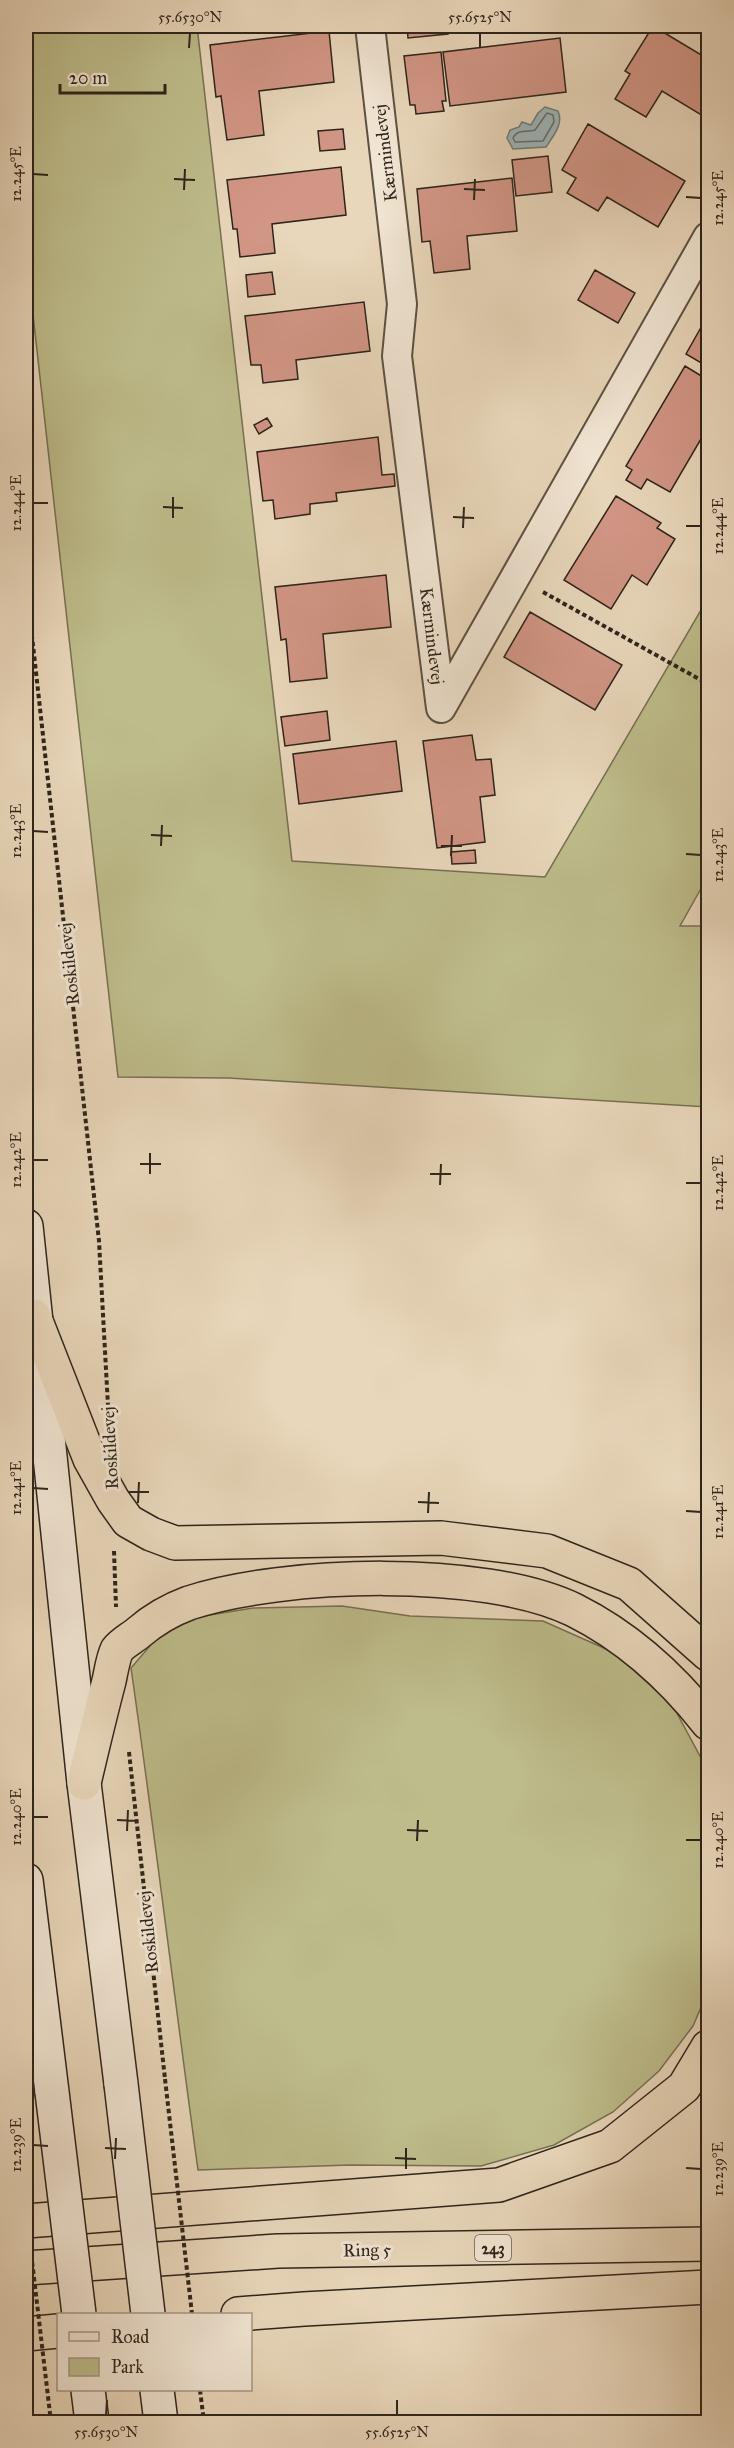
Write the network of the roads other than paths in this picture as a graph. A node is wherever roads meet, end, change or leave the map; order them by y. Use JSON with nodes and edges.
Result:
{"nodes":[{"id":1,"x":370,"y":26,"type":"edge"},
{"id":2,"x":708,"y":237,"type":"edge"},
{"id":3,"x":26,"y":1226,"type":"edge"},
{"id":4,"x":34,"y":1316,"type":"junction"},
{"id":5,"x":708,"y":1654,"type":"edge"},
{"id":6,"x":708,"y":1723,"type":"edge"},
{"id":7,"x":84,"y":1782,"type":"junction"},
{"id":8,"x":26,"y":1880,"type":"edge"},
{"id":9,"x":708,"y":2047,"type":"edge"},
{"id":10,"x":26,"y":2221,"type":"edge"},
{"id":11,"x":708,"y":2244,"type":"edge"},
{"id":12,"x":26,"y":2268,"type":"edge"},
{"id":13,"x":708,"y":2287,"type":"edge"},
{"id":14,"x":79,"y":2313,"type":"edge"},
{"id":15,"x":148,"y":2313,"type":"edge"},
{"id":16,"x":251,"y":2313,"type":"edge"},
{"id":17,"x":57,"y":2331,"type":"edge"},
{"id":18,"x":26,"y":2334,"type":"edge"},
{"id":19,"x":88,"y":2391,"type":"edge"},
{"id":20,"x":157,"y":2391,"type":"edge"},
{"id":21,"x":92,"y":2422,"type":"edge"},
{"id":22,"x":161,"y":2422,"type":"edge"}],
"edges":[{"from":1,"to":2,"type":"street","name":"Kærmindevej"},
{"from":3,"to":4,"type":"main road"},
{"from":4,"to":5,"type":"highway"},
{"from":4,"to":7,"type":"main road"},
{"from":6,"to":7,"type":"highway"},
{"from":7,"to":15,"type":"main road","bridge":true},
{"from":8,"to":14,"type":"main road","bridge":true},
{"from":9,"to":10,"type":"highway"},
{"from":11,"to":12,"type":"highway","name":"Ring 5","number":"243"},
{"from":13,"to":16,"type":"highway"},
{"from":17,"to":18,"type":"highway"},
{"from":19,"to":21,"type":"main road"},
{"from":20,"to":22,"type":"main road"}]}
